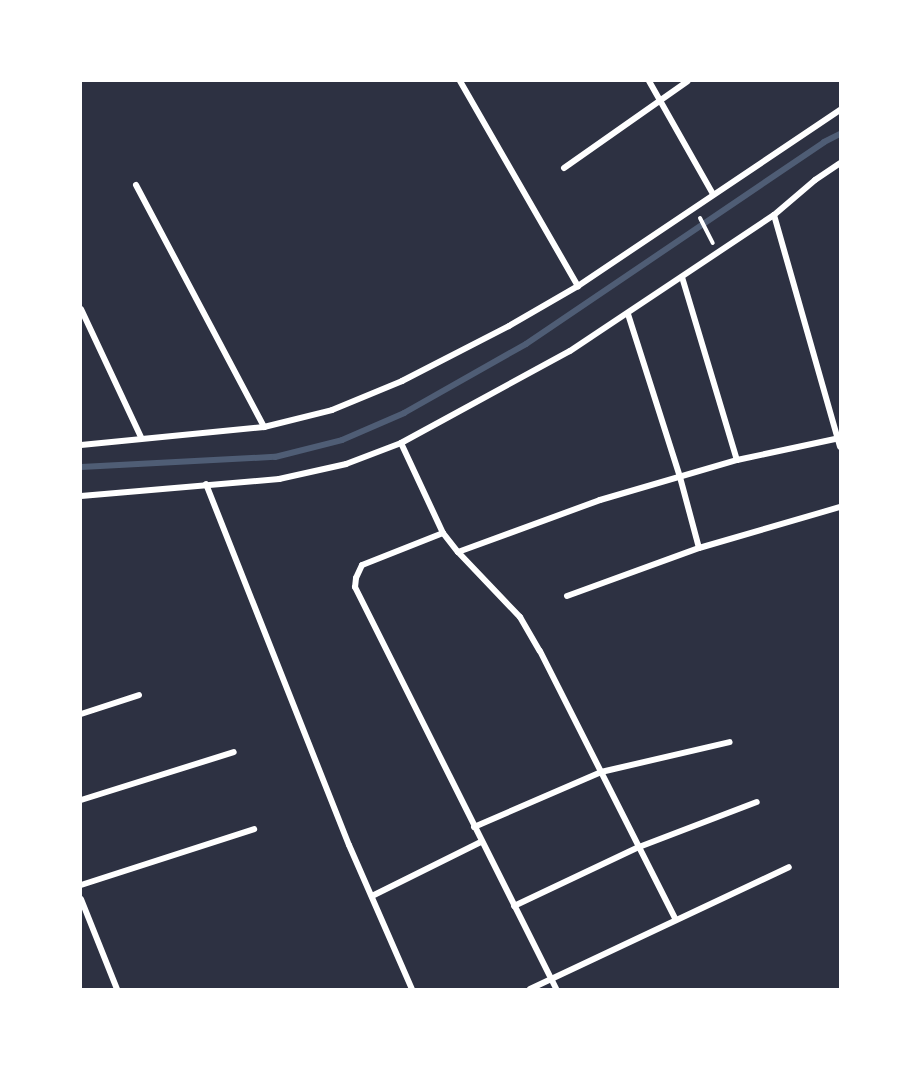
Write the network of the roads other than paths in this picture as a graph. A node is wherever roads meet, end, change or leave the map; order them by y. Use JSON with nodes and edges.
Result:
{"nodes":[{"id":1,"x":460,"y":81,"type":"edge"},
{"id":2,"x":649,"y":81,"type":"edge"},
{"id":3,"x":688,"y":81,"type":"edge"},
{"id":4,"x":660,"y":101,"type":"junction"},
{"id":5,"x":840,"y":110,"type":"edge"},
{"id":6,"x":840,"y":163,"type":"edge"},
{"id":7,"x":564,"y":168,"type":"dead end"},
{"id":8,"x":136,"y":185,"type":"dead end"},
{"id":9,"x":713,"y":194,"type":"junction"},
{"id":10,"x":774,"y":215,"type":"junction"},
{"id":11,"x":682,"y":277,"type":"junction"},
{"id":12,"x":578,"y":286,"type":"junction"},
{"id":13,"x":81,"y":309,"type":"edge"},
{"id":14,"x":628,"y":314,"type":"junction"},
{"id":15,"x":264,"y":427,"type":"junction"},
{"id":16,"x":141,"y":437,"type":"junction"},
{"id":17,"x":839,"y":438,"type":"edge"},
{"id":18,"x":401,"y":443,"type":"junction"},
{"id":19,"x":81,"y":445,"type":"edge"},
{"id":20,"x":840,"y":447,"type":"edge"},
{"id":21,"x":737,"y":460,"type":"junction"},
{"id":22,"x":680,"y":477,"type":"junction"},
{"id":23,"x":206,"y":484,"type":"junction"},
{"id":24,"x":81,"y":496,"type":"edge"},
{"id":25,"x":840,"y":507,"type":"edge"},
{"id":26,"x":443,"y":532,"type":"junction"},
{"id":27,"x":699,"y":548,"type":"junction"},
{"id":28,"x":458,"y":552,"type":"junction"},
{"id":29,"x":567,"y":596,"type":"dead end"},
{"id":30,"x":139,"y":695,"type":"dead end"},
{"id":31,"x":81,"y":714,"type":"edge"},
{"id":32,"x":730,"y":742,"type":"dead end"},
{"id":33,"x":234,"y":752,"type":"dead end"},
{"id":34,"x":601,"y":771,"type":"junction"},
{"id":35,"x":81,"y":800,"type":"edge"},
{"id":36,"x":757,"y":802,"type":"dead end"},
{"id":37,"x":474,"y":827,"type":"junction"},
{"id":38,"x":254,"y":829,"type":"dead end"},
{"id":39,"x":481,"y":842,"type":"junction"},
{"id":40,"x":639,"y":847,"type":"junction"},
{"id":41,"x":789,"y":867,"type":"dead end"},
{"id":42,"x":81,"y":885,"type":"edge"},
{"id":43,"x":372,"y":896,"type":"junction"},
{"id":44,"x":81,"y":899,"type":"edge"},
{"id":45,"x":514,"y":906,"type":"junction"},
{"id":46,"x":676,"y":920,"type":"junction"},
{"id":47,"x":550,"y":979,"type":"junction"},
{"id":48,"x":117,"y":989,"type":"edge"},
{"id":49,"x":412,"y":989,"type":"edge"},
{"id":50,"x":530,"y":989,"type":"edge"},
{"id":51,"x":556,"y":989,"type":"edge"}],
"edges":[{"from":1,"to":12,"type":"street"},
{"from":2,"to":4,"type":"street"},
{"from":3,"to":4,"type":"street"},
{"from":4,"to":7,"type":"street"},
{"from":4,"to":9,"type":"street"},
{"from":5,"to":9,"type":"street"},
{"from":6,"to":10,"type":"street"},
{"from":8,"to":15,"type":"street"},
{"from":9,"to":12,"type":"street"},
{"from":10,"to":11,"type":"street"},
{"from":10,"to":17,"type":"street"},
{"from":11,"to":14,"type":"street"},
{"from":11,"to":21,"type":"street"},
{"from":12,"to":15,"type":"street"},
{"from":13,"to":16,"type":"street"},
{"from":14,"to":18,"type":"street"},
{"from":14,"to":22,"type":"street"},
{"from":15,"to":16,"type":"street"},
{"from":16,"to":19,"type":"street"},
{"from":17,"to":20,"type":"street"},
{"from":17,"to":21,"type":"street"},
{"from":18,"to":23,"type":"street"},
{"from":18,"to":26,"type":"street"},
{"from":21,"to":22,"type":"street"},
{"from":22,"to":27,"type":"street"},
{"from":22,"to":28,"type":"street"},
{"from":23,"to":24,"type":"street"},
{"from":23,"to":43,"type":"street"},
{"from":25,"to":27,"type":"street"},
{"from":26,"to":28,"type":"street"},
{"from":26,"to":37,"type":"street"},
{"from":27,"to":29,"type":"street"},
{"from":28,"to":34,"type":"street"},
{"from":30,"to":31,"type":"street"},
{"from":32,"to":34,"type":"street"},
{"from":33,"to":35,"type":"street"},
{"from":34,"to":37,"type":"street"},
{"from":34,"to":40,"type":"street"},
{"from":36,"to":40,"type":"street"},
{"from":37,"to":39,"type":"street"},
{"from":38,"to":42,"type":"street"},
{"from":39,"to":43,"type":"street"},
{"from":39,"to":45,"type":"street"},
{"from":40,"to":45,"type":"street"},
{"from":40,"to":46,"type":"street"},
{"from":41,"to":46,"type":"street"},
{"from":43,"to":49,"type":"street"},
{"from":44,"to":48,"type":"street"},
{"from":45,"to":47,"type":"street"},
{"from":46,"to":47,"type":"street"},
{"from":47,"to":50,"type":"street"},
{"from":47,"to":51,"type":"street"}]}
